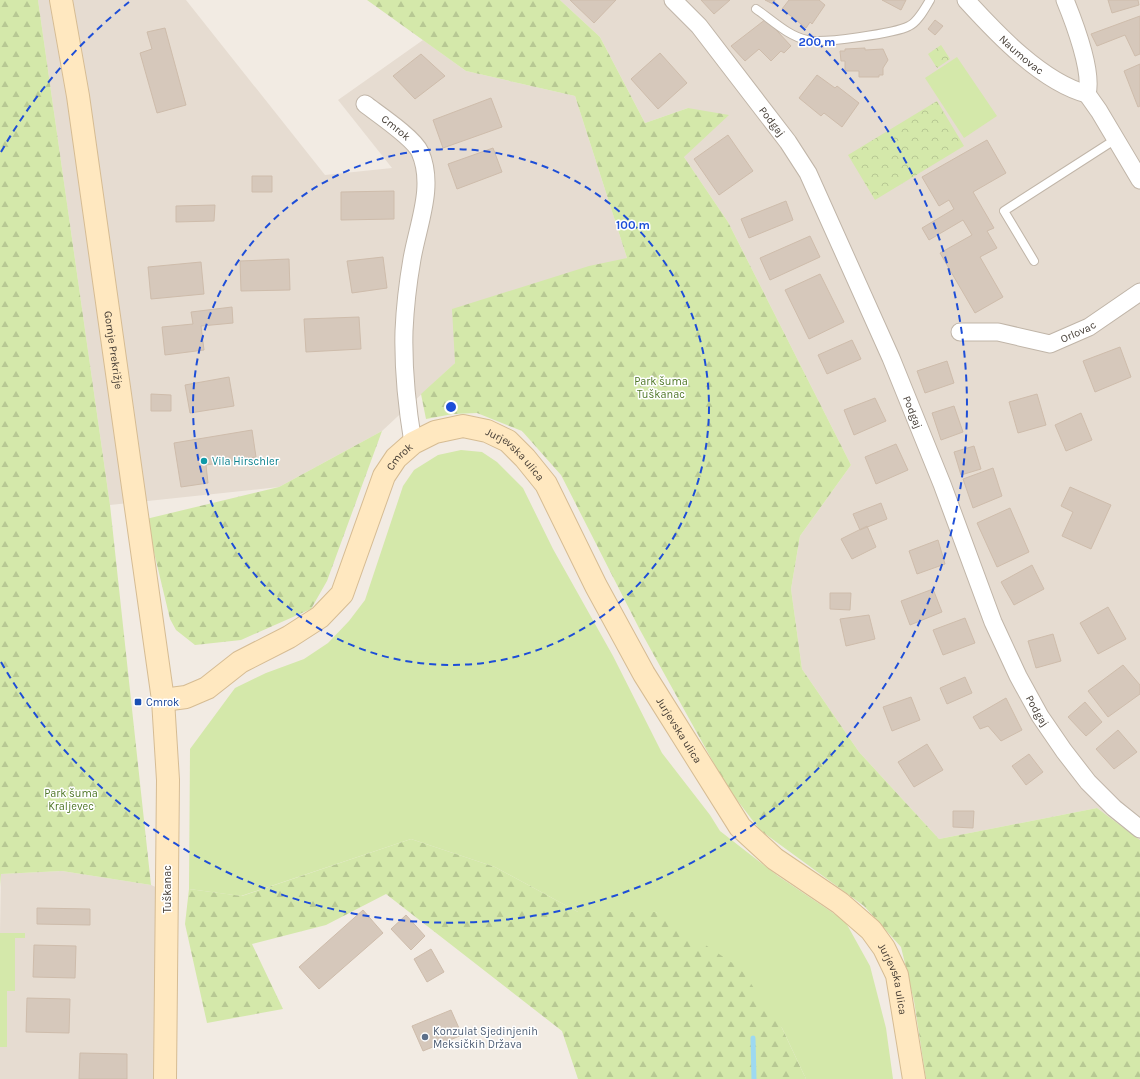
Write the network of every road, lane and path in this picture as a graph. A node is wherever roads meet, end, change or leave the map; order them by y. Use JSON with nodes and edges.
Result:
{"nodes":[{"id":1,"x":61,"y":0,"type":"edge"},
{"id":2,"x":673,"y":0,"type":"edge"},
{"id":3,"x":930,"y":0,"type":"edge"},
{"id":4,"x":966,"y":0,"type":"edge"},
{"id":5,"x":1065,"y":0,"type":"edge"},
{"id":6,"x":756,"y":9,"type":"dead end"},
{"id":7,"x":1087,"y":94,"type":"junction"},
{"id":8,"x":365,"y":104,"type":"dead end"},
{"id":9,"x":1116,"y":139,"type":"junction"},
{"id":10,"x":1140,"y":180,"type":"edge"},
{"id":11,"x":1034,"y":261,"type":"dead end"},
{"id":12,"x":1140,"y":292,"type":"edge"},
{"id":13,"x":960,"y":332,"type":"dead end"},
{"id":14,"x":413,"y":443,"type":"junction"},
{"id":15,"x":163,"y":700,"type":"junction"},
{"id":16,"x":1140,"y":829,"type":"edge"},
{"id":17,"x":165,"y":1079,"type":"edge"},
{"id":18,"x":914,"y":1079,"type":"edge"}],
"edges":[{"from":1,"to":15,"type":"street","name":"Gornje Prekrižje"},
{"from":2,"to":16,"type":"street","name":"Podgaj"},
{"from":3,"to":6,"type":"lane"},
{"from":4,"to":7,"type":"street","name":"Naumovac"},
{"from":5,"to":7,"type":"street"},
{"from":7,"to":9,"type":"street"},
{"from":8,"to":14,"type":"street","name":"Cmrok"},
{"from":9,"to":10,"type":"street"},
{"from":9,"to":11,"type":"lane"},
{"from":12,"to":13,"type":"street","name":"Orlovac"},
{"from":14,"to":15,"type":"street","name":"Cmrok"},
{"from":14,"to":18,"type":"street","name":"Jurjevska ulica"},
{"from":15,"to":17,"type":"street","name":"Tuškanac"}]}
